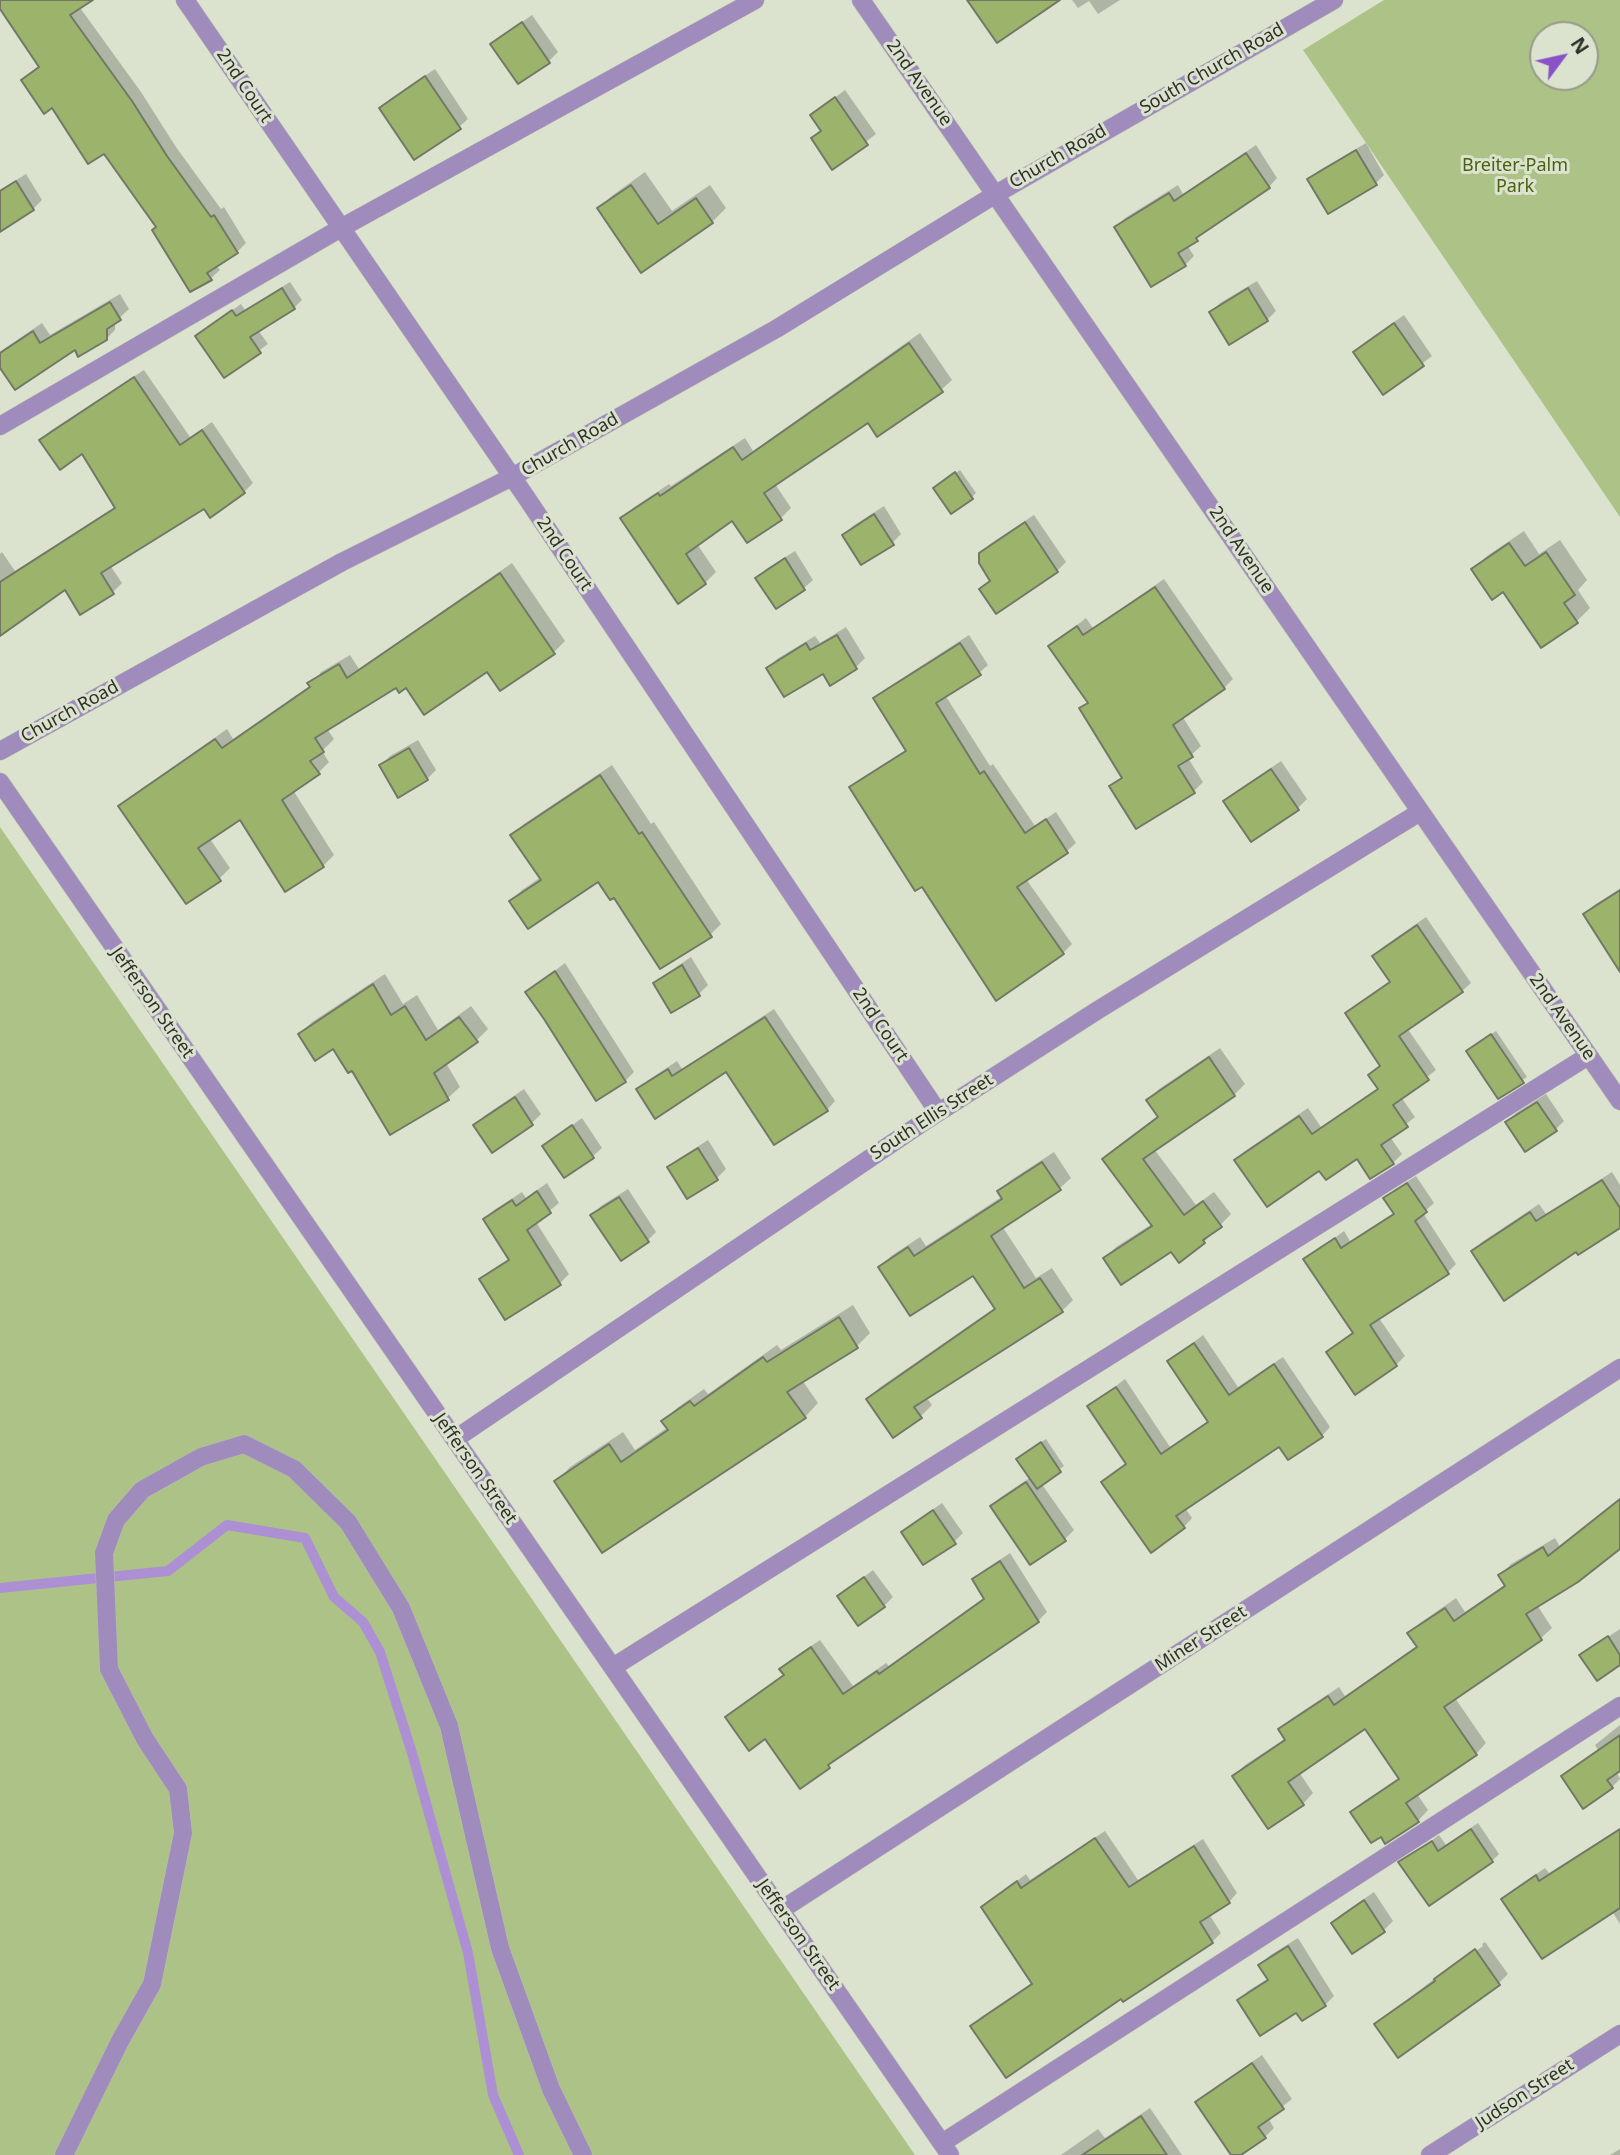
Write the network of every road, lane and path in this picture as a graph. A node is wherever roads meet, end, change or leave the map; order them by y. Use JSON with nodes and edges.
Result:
{"nodes":[{"id":1,"x":185,"y":0,"type":"edge"},
{"id":2,"x":755,"y":0,"type":"edge"},
{"id":3,"x":860,"y":0,"type":"edge"},
{"id":4,"x":1334,"y":0,"type":"edge"},
{"id":5,"x":1306,"y":6,"type":"edge"},
{"id":6,"x":1128,"y":117,"type":"joint"},
{"id":7,"x":996,"y":194,"type":"junction"},
{"id":8,"x":341,"y":228,"type":"junction"},
{"id":9,"x":0,"y":426,"type":"edge"},
{"id":10,"x":512,"y":477,"type":"junction"},
{"id":11,"x":0,"y":751,"type":"edge"},
{"id":12,"x":0,"y":782,"type":"edge"},
{"id":13,"x":1420,"y":812,"type":"junction"},
{"id":14,"x":1588,"y":1056,"type":"junction"},
{"id":15,"x":1620,"y":1101,"type":"edge"},
{"id":16,"x":938,"y":1112,"type":"junction"},
{"id":17,"x":1620,"y":1368,"type":"edge"},
{"id":18,"x":455,"y":1439,"type":"junction"},
{"id":19,"x":613,"y":1667,"type":"junction"},
{"id":20,"x":1620,"y":1706,"type":"edge"},
{"id":21,"x":781,"y":1910,"type":"junction"},
{"id":22,"x":1620,"y":2034,"type":"edge"},
{"id":23,"x":946,"y":2149,"type":"edge"},
{"id":24,"x":64,"y":2155,"type":"edge"},
{"id":25,"x":583,"y":2155,"type":"edge"},
{"id":26,"x":1430,"y":2155,"type":"edge"}],
"edges":[{"from":1,"to":8,"type":"street","name":"2nd Court"},
{"from":2,"to":8,"type":"street"},
{"from":3,"to":7,"type":"street","name":"2nd Avenue"},
{"from":4,"to":5,"type":"street","name":"South Church Road"},
{"from":5,"to":6,"type":"street","name":"South Church Road"},
{"from":6,"to":7,"type":"street","name":"Church Road"},
{"from":7,"to":10,"type":"street","name":"Church Road"},
{"from":7,"to":13,"type":"street","name":"2nd Avenue"},
{"from":8,"to":9,"type":"street"},
{"from":8,"to":10,"type":"street","name":"2nd Court"},
{"from":10,"to":11,"type":"street","name":"Church Road"},
{"from":10,"to":16,"type":"street","name":"2nd Court"},
{"from":12,"to":18,"type":"street","name":"Jefferson Street"},
{"from":13,"to":14,"type":"street","name":"2nd Avenue"},
{"from":13,"to":16,"type":"street","name":"South Ellis Street"},
{"from":14,"to":15,"type":"street","name":"2nd Avenue"},
{"from":14,"to":19,"type":"street"},
{"from":16,"to":18,"type":"street","name":"South Ellis Street"},
{"from":17,"to":21,"type":"street","name":"Miner Street"},
{"from":18,"to":19,"type":"street","name":"Jefferson Street"},
{"from":19,"to":21,"type":"street","name":"Jefferson Street"},
{"from":20,"to":23,"type":"street"},
{"from":21,"to":23,"type":"street","name":"Jefferson Street"},
{"from":22,"to":26,"type":"street","name":"Judson Street"},
{"from":24,"to":25,"type":"street"}]}
